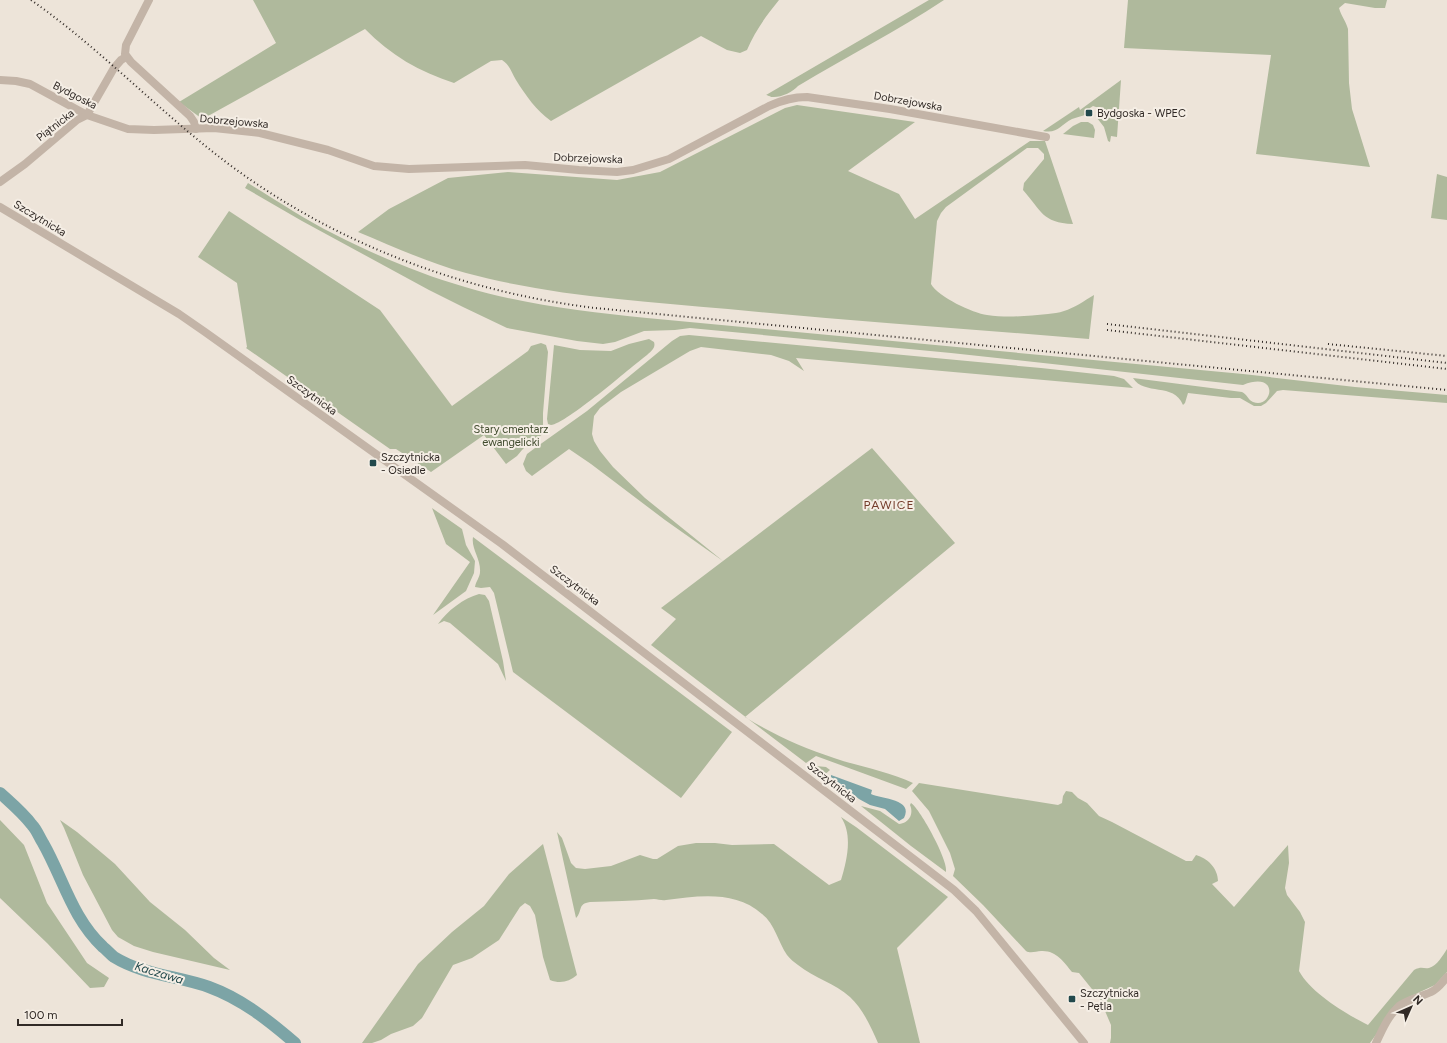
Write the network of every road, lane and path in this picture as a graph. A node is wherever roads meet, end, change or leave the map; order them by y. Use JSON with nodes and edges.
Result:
{"nodes":[{"id":1,"x":149,"y":0,"type":"edge"},
{"id":2,"x":126,"y":57,"type":"junction"},
{"id":3,"x":0,"y":80,"type":"edge"},
{"id":4,"x":87,"y":115,"type":"junction"},
{"id":5,"x":196,"y":129,"type":"junction"},
{"id":6,"x":139,"y":130,"type":"joint"},
{"id":7,"x":1046,"y":137,"type":"dead end"},
{"id":8,"x":0,"y":182,"type":"edge"},
{"id":9,"x":0,"y":208,"type":"edge"},
{"id":10,"x":1447,"y":977,"type":"edge"},
{"id":11,"x":1084,"y":1043,"type":"edge"},
{"id":12,"x":1376,"y":1043,"type":"edge"}],
"edges":[{"from":1,"to":2,"type":"street"},
{"from":2,"to":4,"type":"street","name":"Piątnicka"},
{"from":2,"to":5,"type":"street"},
{"from":3,"to":4,"type":"street","name":"Bydgoska"},
{"from":4,"to":6,"type":"street","name":"Bydgoska"},
{"from":4,"to":8,"type":"street","name":"Piątnicka"},
{"from":5,"to":6,"type":"street","name":"Dobrzejowska"},
{"from":5,"to":7,"type":"street","name":"Dobrzejowska"},
{"from":9,"to":11,"type":"street","name":"Szczytnicka"},
{"from":10,"to":12,"type":"street"}]}
